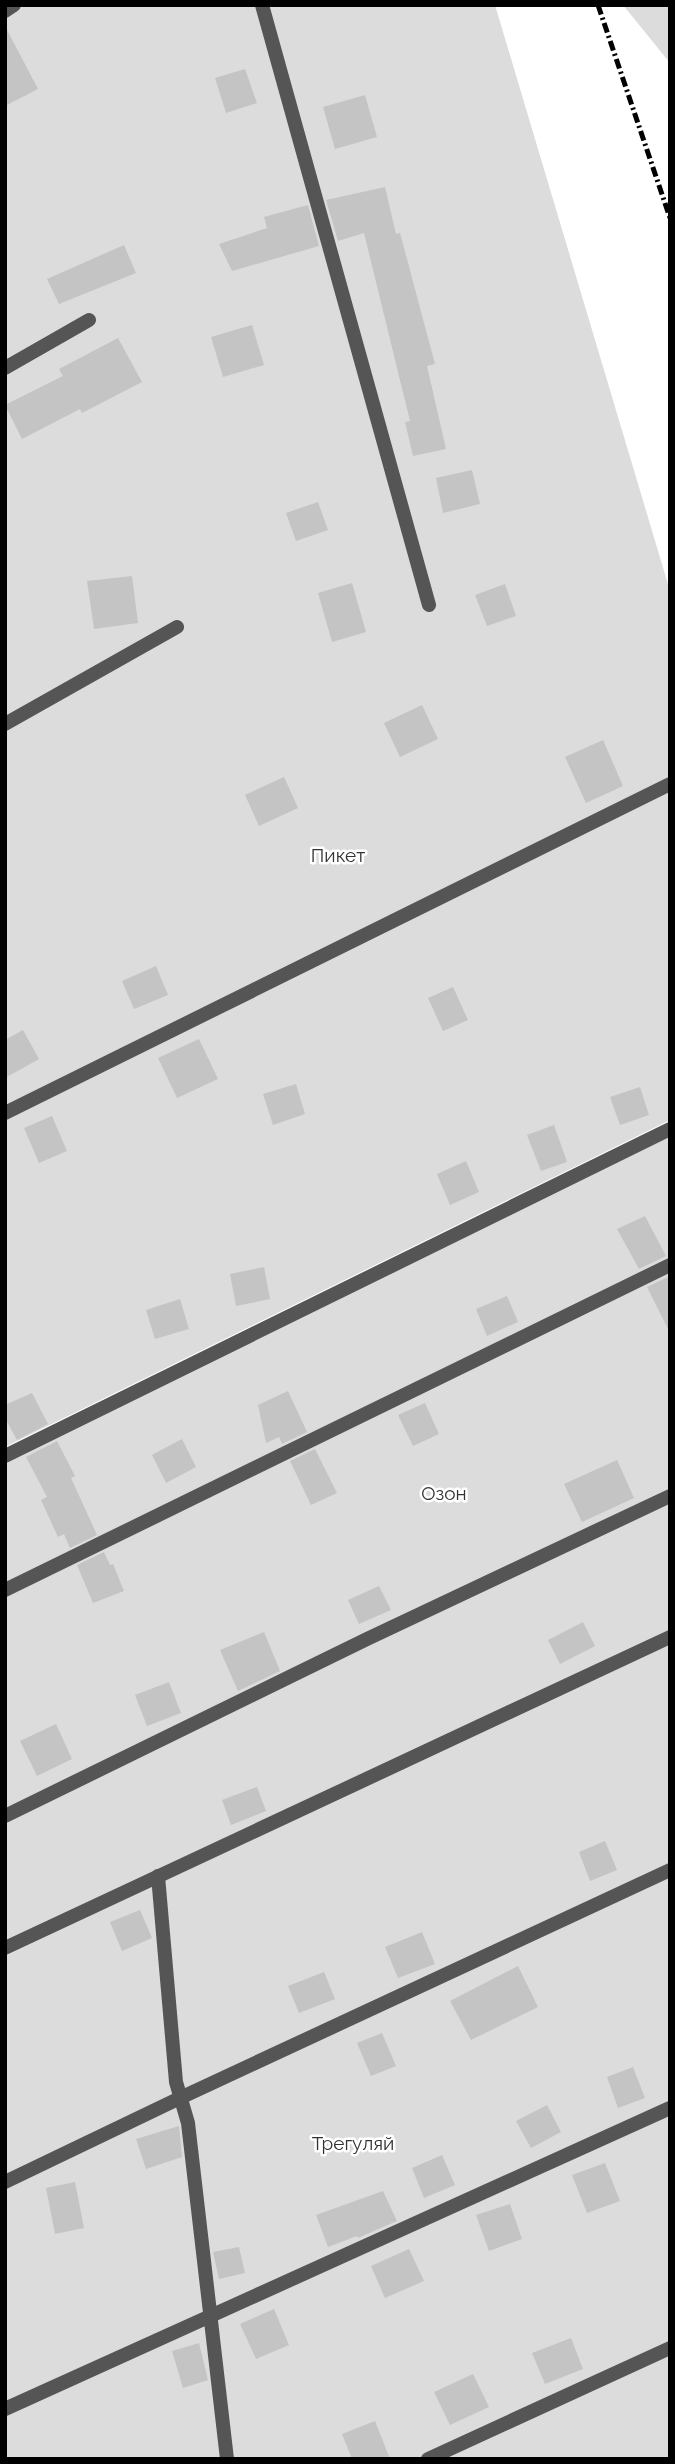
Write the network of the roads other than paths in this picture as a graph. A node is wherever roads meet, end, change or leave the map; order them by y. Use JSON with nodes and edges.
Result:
{"nodes":[{"id":1,"x":14,"y":5,"type":"edge"},
{"id":2,"x":262,"y":5,"type":"edge"},
{"id":3,"x":5,"y":10,"type":"edge"},
{"id":4,"x":89,"y":320,"type":"dead end"},
{"id":5,"x":5,"y":368,"type":"edge"},
{"id":6,"x":429,"y":605,"type":"dead end"},
{"id":7,"x":177,"y":627,"type":"dead end"},
{"id":8,"x":5,"y":724,"type":"edge"},
{"id":9,"x":670,"y":784,"type":"edge"},
{"id":10,"x":5,"y":1113,"type":"edge"},
{"id":11,"x":670,"y":1129,"type":"edge"},
{"id":12,"x":670,"y":1265,"type":"edge"},
{"id":13,"x":5,"y":1455,"type":"edge"},
{"id":14,"x":670,"y":1496,"type":"edge"},
{"id":15,"x":5,"y":1590,"type":"edge"},
{"id":16,"x":670,"y":1636,"type":"edge"},
{"id":17,"x":5,"y":1816,"type":"edge"},
{"id":18,"x":670,"y":1870,"type":"edge"},
{"id":19,"x":158,"y":1875,"type":"junction"},
{"id":20,"x":5,"y":1948,"type":"edge"},
{"id":21,"x":180,"y":2098,"type":"junction"},
{"id":22,"x":670,"y":2108,"type":"edge"},
{"id":23,"x":5,"y":2182,"type":"edge"},
{"id":24,"x":210,"y":2315,"type":"junction"},
{"id":25,"x":670,"y":2348,"type":"edge"},
{"id":26,"x":5,"y":2409,"type":"edge"},
{"id":27,"x":227,"y":2459,"type":"edge"},
{"id":28,"x":428,"y":2459,"type":"edge"}],
"edges":[{"from":1,"to":3,"type":"street"},
{"from":2,"to":6,"type":"street"},
{"from":4,"to":5,"type":"street"},
{"from":7,"to":8,"type":"street"},
{"from":9,"to":10,"type":"street"},
{"from":11,"to":13,"type":"street"},
{"from":12,"to":15,"type":"street"},
{"from":14,"to":17,"type":"street"},
{"from":16,"to":19,"type":"street"},
{"from":18,"to":21,"type":"street"},
{"from":19,"to":20,"type":"street"},
{"from":19,"to":21,"type":"street"},
{"from":21,"to":23,"type":"street"},
{"from":21,"to":24,"type":"street"},
{"from":22,"to":24,"type":"street"},
{"from":24,"to":26,"type":"street"},
{"from":24,"to":27,"type":"street"},
{"from":25,"to":28,"type":"street"}]}
